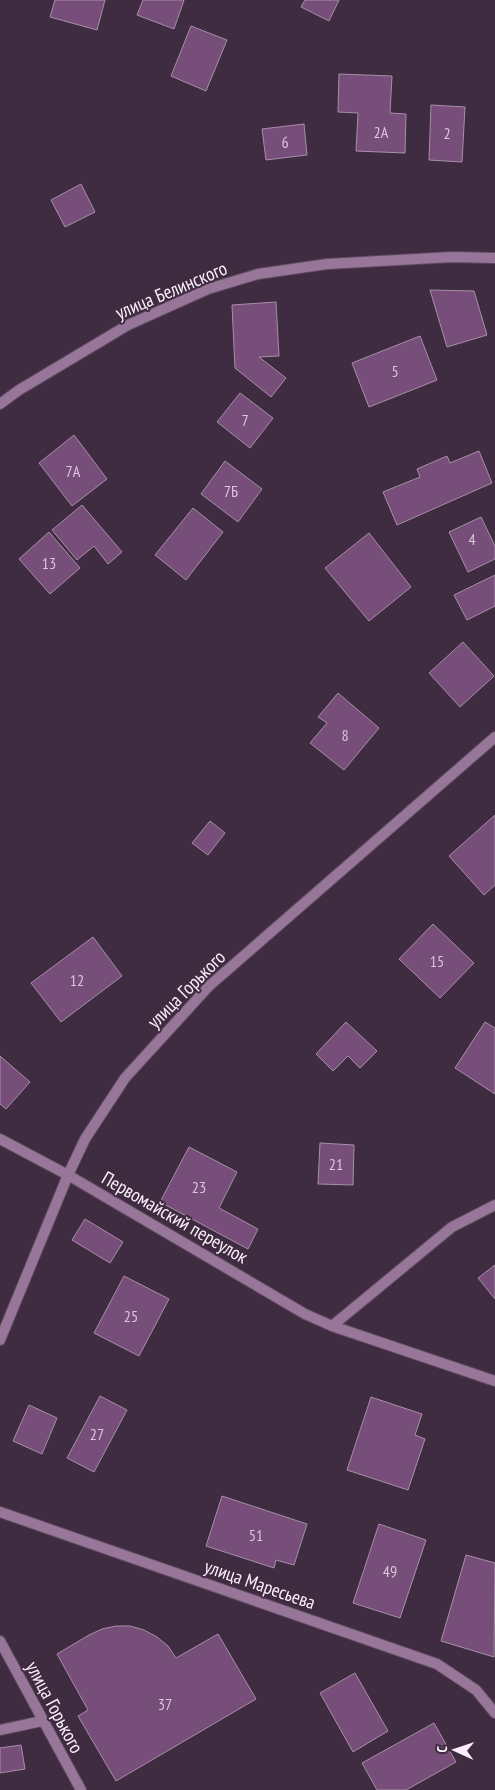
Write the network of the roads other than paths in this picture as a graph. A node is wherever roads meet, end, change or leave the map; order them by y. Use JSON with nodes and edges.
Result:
{"nodes":[{"id":1,"x":495,"y":258,"type":"edge"},
{"id":2,"x":0,"y":404,"type":"edge"},
{"id":3,"x":495,"y":737,"type":"edge"},
{"id":4,"x":0,"y":1139,"type":"edge"},
{"id":5,"x":68,"y":1175,"type":"junction"},
{"id":6,"x":495,"y":1205,"type":"edge"},
{"id":7,"x":332,"y":1326,"type":"junction"},
{"id":8,"x":0,"y":1340,"type":"edge"},
{"id":9,"x":495,"y":1381,"type":"edge"},
{"id":10,"x":0,"y":1512,"type":"edge"},
{"id":11,"x":0,"y":1641,"type":"edge"},
{"id":12,"x":495,"y":1713,"type":"edge"},
{"id":13,"x":42,"y":1721,"type":"junction"},
{"id":14,"x":0,"y":1730,"type":"edge"},
{"id":15,"x":81,"y":1790,"type":"edge"}],
"edges":[{"from":1,"to":2,"type":"street","name":"улица Белинского"},
{"from":3,"to":5,"type":"street","name":"улица Горького"},
{"from":4,"to":5,"type":"street","name":"Первомайский переулок"},
{"from":5,"to":7,"type":"street","name":"Первомайский переулок"},
{"from":5,"to":8,"type":"street","name":"улица Горького"},
{"from":6,"to":7,"type":"street"},
{"from":7,"to":9,"type":"street","name":"Первомайский переулок"},
{"from":10,"to":12,"type":"street","name":"улица Маресьева"},
{"from":11,"to":13,"type":"street","name":"улица Горького"},
{"from":13,"to":14,"type":"street"},
{"from":13,"to":15,"type":"street","name":"улица Горького"}]}
